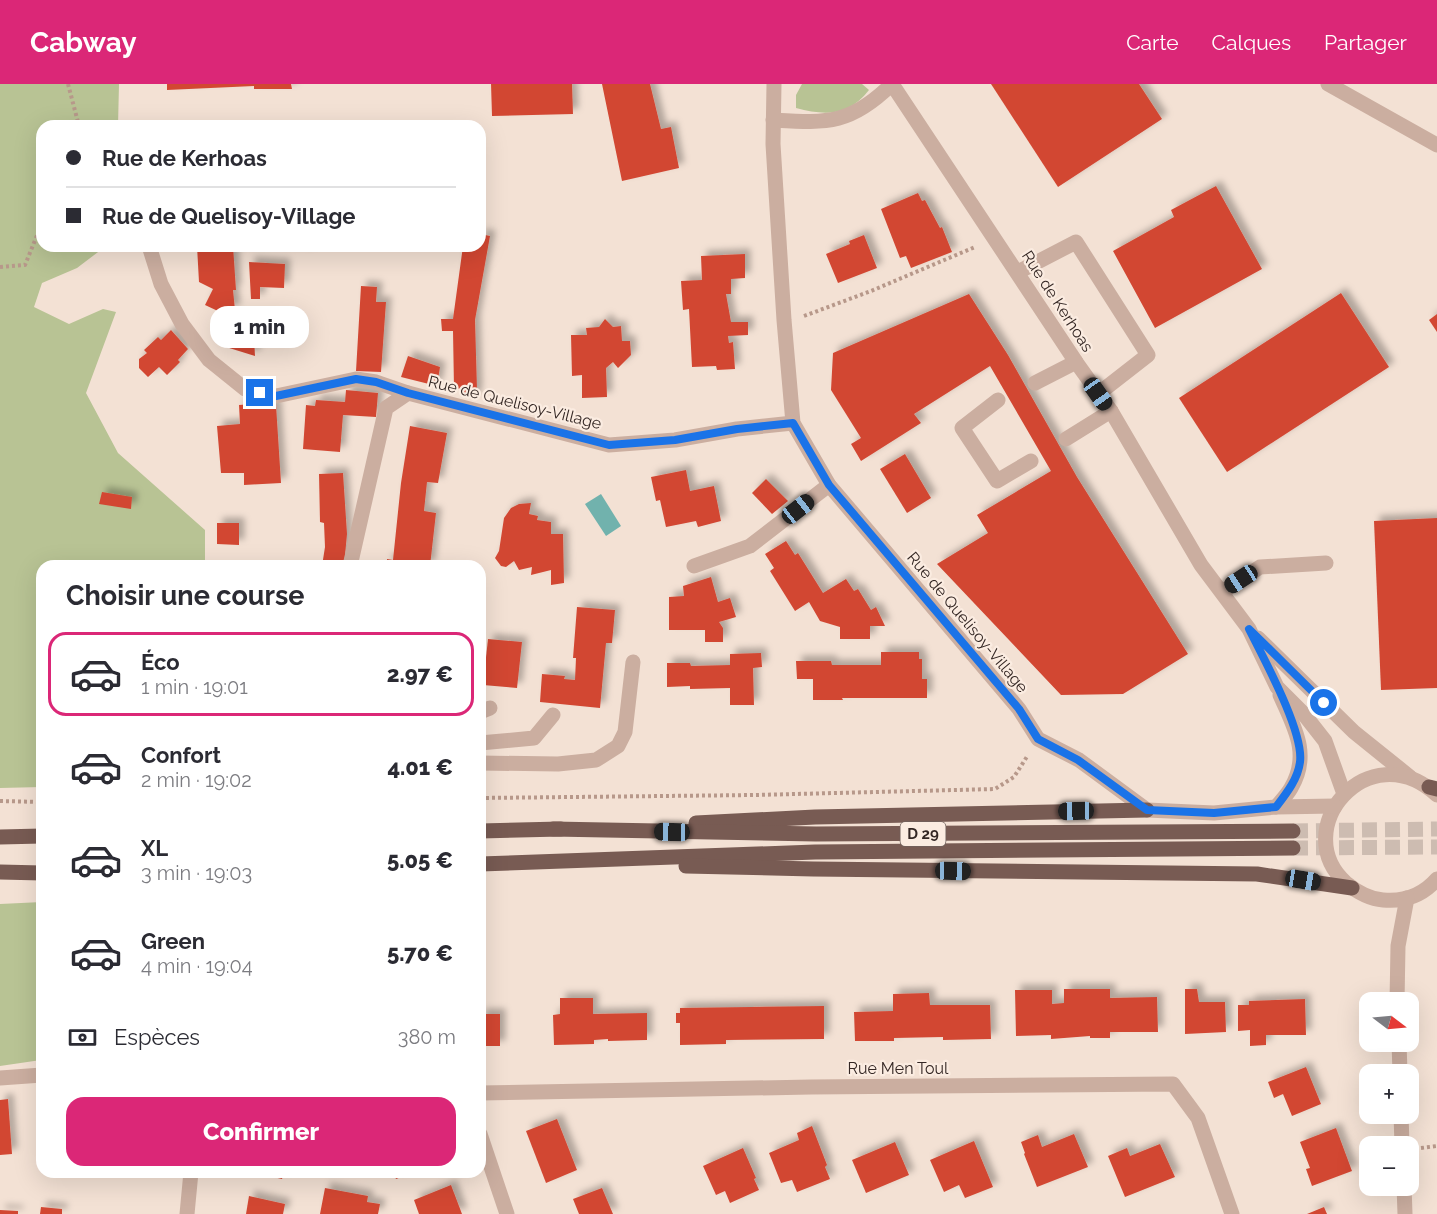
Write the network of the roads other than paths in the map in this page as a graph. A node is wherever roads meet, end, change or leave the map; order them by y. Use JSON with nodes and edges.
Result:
{"nodes":[{"id":1,"x":774,"y":84,"type":"edge"},
{"id":2,"x":892,"y":84,"type":"edge"},
{"id":3,"x":1328,"y":84,"type":"edge"},
{"id":4,"x":1349,"y":89,"type":"edge"},
{"id":5,"x":773,"y":120,"type":"junction"},
{"id":6,"x":1437,"y":145,"type":"edge"},
{"id":7,"x":151,"y":252,"type":"edge"},
{"id":8,"x":1018,"y":273,"type":"junction"},
{"id":9,"x":1076,"y":362,"type":"junction"},
{"id":10,"x":1035,"y":383,"type":"dead end"},
{"id":11,"x":408,"y":393,"type":"junction"},
{"id":12,"x":1098,"y":394,"type":"junction"},
{"id":13,"x":998,"y":400,"type":"dead end"},
{"id":14,"x":1111,"y":411,"type":"junction"},
{"id":15,"x":793,"y":423,"type":"junction"},
{"id":16,"x":1066,"y":439,"type":"dead end"},
{"id":17,"x":1031,"y":461,"type":"dead end"},
{"id":18,"x":829,"y":485,"type":"junction"},
{"id":19,"x":351,"y":560,"type":"edge"},
{"id":20,"x":1326,"y":563,"type":"dead end"},
{"id":21,"x":694,"y":566,"type":"dead end"},
{"id":22,"x":1222,"y":592,"type":"junction"},
{"id":23,"x":1249,"y":629,"type":"junction"},
{"id":24,"x":633,"y":662,"type":"dead end"},
{"id":25,"x":1277,"y":687,"type":"junction"},
{"id":26,"x":553,"y":715,"type":"dead end"},
{"id":27,"x":486,"y":742,"type":"edge"},
{"id":28,"x":486,"y":763,"type":"edge"},
{"id":29,"x":1410,"y":777,"type":"junction"},
{"id":30,"x":1434,"y":790,"type":"edge"},
{"id":31,"x":1339,"y":800,"type":"junction"},
{"id":32,"x":1276,"y":807,"type":"junction"},
{"id":33,"x":1147,"y":810,"type":"junction"},
{"id":34,"x":553,"y":829,"type":"junction"},
{"id":35,"x":486,"y":831,"type":"edge"},
{"id":36,"x":1293,"y":831,"type":"tunnel mouth"},
{"id":37,"x":36,"y":836,"type":"edge"},
{"id":38,"x":0,"y":837,"type":"edge"},
{"id":39,"x":1293,"y":848,"type":"tunnel mouth"},
{"id":40,"x":546,"y":862,"type":"junction"},
{"id":41,"x":486,"y":864,"type":"edge"},
{"id":42,"x":0,"y":872,"type":"edge"},
{"id":43,"x":36,"y":873,"type":"edge"},
{"id":44,"x":1436,"y":882,"type":"edge"},
{"id":45,"x":1352,"y":888,"type":"junction"},
{"id":46,"x":1407,"y":898,"type":"junction"},
{"id":47,"x":1397,"y":992,"type":"edge"},
{"id":48,"x":36,"y":1075,"type":"edge"},
{"id":49,"x":0,"y":1078,"type":"edge"},
{"id":50,"x":486,"y":1093,"type":"edge"},
{"id":51,"x":486,"y":1152,"type":"edge"},
{"id":52,"x":190,"y":1178,"type":"edge"},
{"id":53,"x":1404,"y":1196,"type":"edge"},
{"id":54,"x":186,"y":1214,"type":"edge"},
{"id":55,"x":507,"y":1214,"type":"edge"},
{"id":56,"x":1232,"y":1214,"type":"edge"},
{"id":57,"x":1405,"y":1214,"type":"edge"}],
"edges":[{"from":1,"to":5,"type":"street","name":"Rue de Quelisoy-Village"},
{"from":2,"to":5,"type":"street"},
{"from":2,"to":8,"type":"street","name":"Rue de Kerhoas"},
{"from":3,"to":4,"type":"street"},
{"from":4,"to":6,"type":"street"},
{"from":5,"to":15,"type":"street","name":"Rue de Quelisoy-Village"},
{"from":7,"to":11,"type":"street","name":"Rue de Quelisoy-Village"},
{"from":8,"to":9,"type":"street","name":"Rue de Kerhoas"},
{"from":8,"to":12,"type":"street"},
{"from":9,"to":10,"type":"street"},
{"from":9,"to":12,"type":"street","name":"Rue de Kerhoas"},
{"from":11,"to":15,"type":"street","name":"Rue de Quelisoy-Village"},
{"from":11,"to":19,"type":"street","name":"Rue de Quelisoy-Village"},
{"from":12,"to":14,"type":"street","name":"Rue de Kerhoas"},
{"from":13,"to":17,"type":"street"},
{"from":14,"to":16,"type":"street"},
{"from":14,"to":22,"type":"street","name":"Rue de Kerhoas"},
{"from":15,"to":18,"type":"street","name":"Rue de Quelisoy-Village"},
{"from":18,"to":21,"type":"street"},
{"from":18,"to":33,"type":"street","name":"Rue de Quelisoy-Village"},
{"from":20,"to":22,"type":"street"},
{"from":22,"to":23,"type":"street","name":"Rue de Kerhoas"},
{"from":23,"to":25,"type":"street","name":"Rue de Kerhoas"},
{"from":23,"to":29,"type":"street","name":"Rue de Kerhoas"},
{"from":24,"to":28,"type":"street"},
{"from":25,"to":31,"type":"street","name":"Rue de Kerhoas"},
{"from":25,"to":32,"type":"street"},
{"from":26,"to":27,"type":"street"},
{"from":29,"to":30,"type":"street","name":"Rue de Kerhoas"},
{"from":29,"to":31,"type":"street"},
{"from":31,"to":32,"type":"street"},
{"from":31,"to":45,"type":"street"},
{"from":32,"to":33,"type":"street"},
{"from":33,"to":34,"type":"main road"},
{"from":34,"to":35,"type":"main road","number":"D 29"},
{"from":34,"to":36,"type":"main road","number":"D 29"},
{"from":37,"to":38,"type":"main road"},
{"from":39,"to":40,"type":"main road","number":"D 29"},
{"from":40,"to":41,"type":"main road","number":"D 29"},
{"from":40,"to":45,"type":"main road"},
{"from":42,"to":43,"type":"main road"},
{"from":44,"to":46,"type":"street"},
{"from":45,"to":46,"type":"street"},
{"from":46,"to":47,"type":"street"},
{"from":48,"to":49,"type":"street"},
{"from":50,"to":56,"type":"street","name":"Rue Men Toul"},
{"from":51,"to":55,"type":"street"},
{"from":52,"to":54,"type":"street"},
{"from":53,"to":57,"type":"street"}]}
